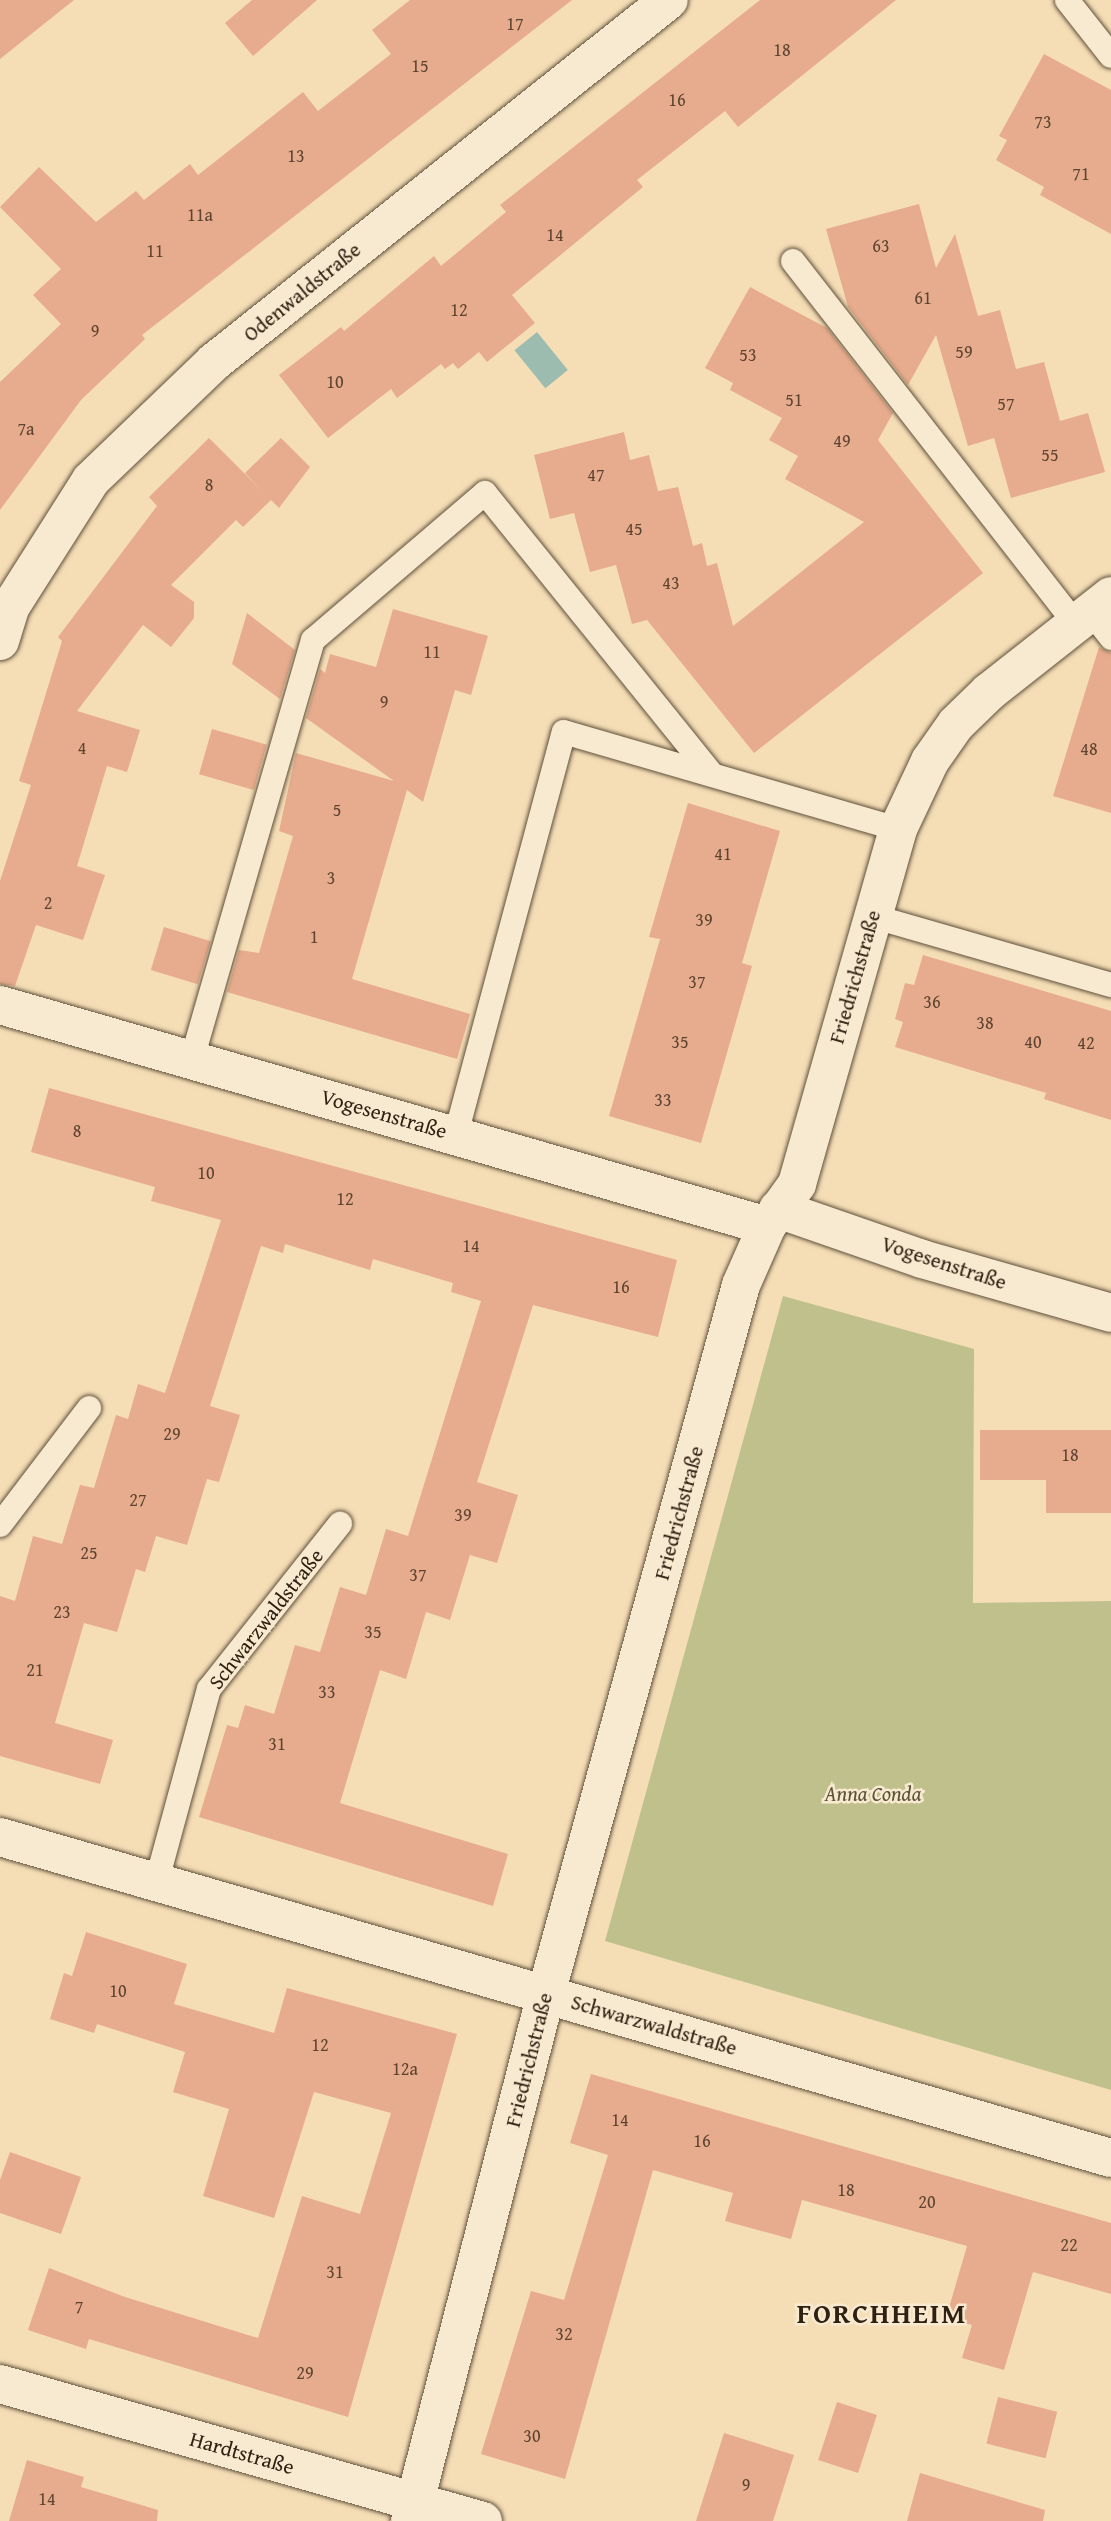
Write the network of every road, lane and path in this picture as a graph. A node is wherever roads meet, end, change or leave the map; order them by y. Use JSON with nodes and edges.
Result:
{"nodes":[{"id":1,"x":669,"y":0,"type":"edge"},
{"id":2,"x":1067,"y":0,"type":"edge"},
{"id":3,"x":1111,"y":56,"type":"edge"},
{"id":4,"x":793,"y":261,"type":"dead end"},
{"id":5,"x":1097,"y":617,"type":"edge"},
{"id":6,"x":0,"y":641,"type":"edge"},
{"id":7,"x":710,"y":772,"type":"junction"},
{"id":8,"x":898,"y":829,"type":"junction"},
{"id":9,"x":872,"y":916,"type":"junction"},
{"id":10,"x":1111,"y":985,"type":"edge"},
{"id":11,"x":0,"y":1005,"type":"edge"},
{"id":12,"x":192,"y":1059,"type":"junction"},
{"id":13,"x":456,"y":1134,"type":"junction"},
{"id":14,"x":773,"y":1218,"type":"junction"},
{"id":15,"x":1111,"y":1313,"type":"edge"},
{"id":16,"x":89,"y":1408,"type":"dead end"},
{"id":17,"x":0,"y":1524,"type":"edge"},
{"id":18,"x":340,"y":1524,"type":"dead end"},
{"id":19,"x":0,"y":1837,"type":"edge"},
{"id":20,"x":157,"y":1881,"type":"junction"},
{"id":21,"x":546,"y":1994,"type":"junction"},
{"id":22,"x":1111,"y":2158,"type":"edge"},
{"id":23,"x":0,"y":2384,"type":"edge"},
{"id":24,"x":413,"y":2512,"type":"edge"},
{"id":25,"x":483,"y":2521,"type":"edge"}],
"edges":[{"from":1,"to":6,"type":"street","name":"Odenwaldstraße"},
{"from":2,"to":3,"type":"lane"},
{"from":4,"to":5,"type":"lane"},
{"from":5,"to":8,"type":"street","name":"Friedrichstraße"},
{"from":7,"to":8,"type":"lane"},
{"from":7,"to":12,"type":"lane"},
{"from":7,"to":13,"type":"lane"},
{"from":8,"to":9,"type":"street","name":"Friedrichstraße"},
{"from":9,"to":10,"type":"lane"},
{"from":9,"to":14,"type":"street","name":"Friedrichstraße"},
{"from":11,"to":12,"type":"street","name":"Vogesenstraße"},
{"from":12,"to":13,"type":"street","name":"Vogesenstraße"},
{"from":13,"to":14,"type":"street","name":"Vogesenstraße"},
{"from":14,"to":15,"type":"street","name":"Vogesenstraße"},
{"from":14,"to":21,"type":"street","name":"Friedrichstraße"},
{"from":16,"to":17,"type":"lane"},
{"from":18,"to":20,"type":"lane","name":"Schwarzwaldstraße"},
{"from":19,"to":20,"type":"street","name":"Schwarzwaldstraße"},
{"from":20,"to":21,"type":"street","name":"Schwarzwaldstraße"},
{"from":21,"to":22,"type":"street","name":"Schwarzwaldstraße"},
{"from":21,"to":24,"type":"street","name":"Friedrichstraße"},
{"from":23,"to":24,"type":"street","name":"Hardtstraße"},
{"from":24,"to":25,"type":"street","name":"Hardtstraße"}]}
